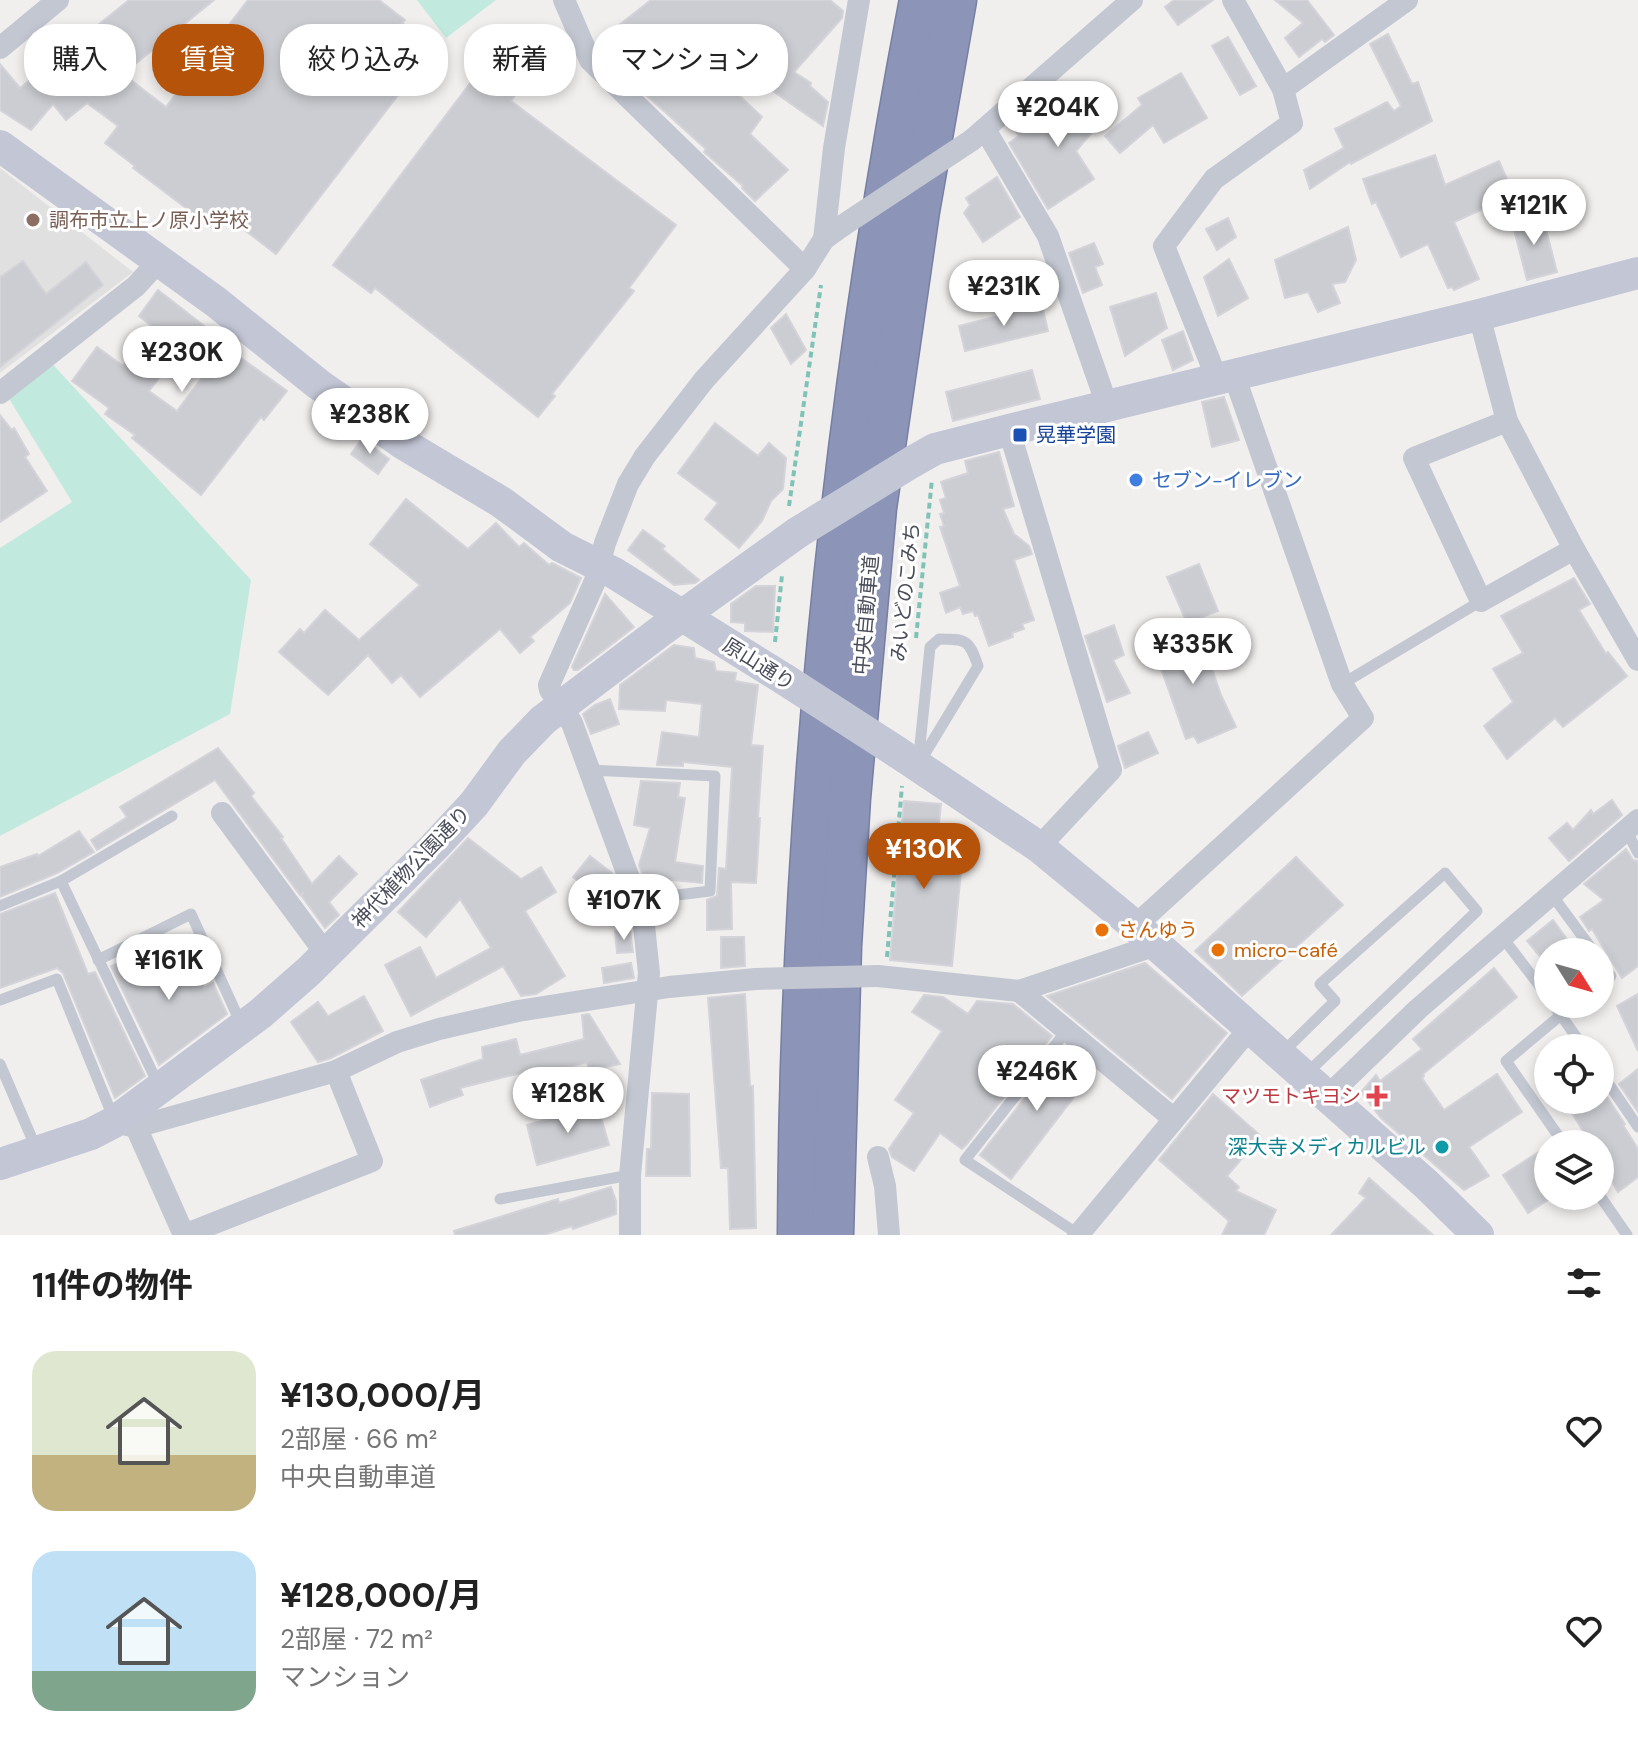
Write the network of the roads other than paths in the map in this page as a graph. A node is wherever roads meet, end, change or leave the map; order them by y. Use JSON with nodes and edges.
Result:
{"nodes":[{"id":1,"x":58,"y":0,"type":"edge"},
{"id":2,"x":564,"y":0,"type":"edge"},
{"id":3,"x":859,"y":0,"type":"edge"},
{"id":4,"x":920,"y":0,"type":"edge"},
{"id":5,"x":956,"y":0,"type":"edge"},
{"id":6,"x":1132,"y":0,"type":"edge"},
{"id":7,"x":1233,"y":0,"type":"edge"},
{"id":8,"x":1407,"y":0,"type":"edge"},
{"id":9,"x":0,"y":48,"type":"edge"},
{"id":10,"x":1283,"y":89,"type":"junction"},
{"id":11,"x":979,"y":135,"type":"junction"},
{"id":12,"x":0,"y":146,"type":"edge"},
{"id":13,"x":833,"y":232,"type":"junction"},
{"id":14,"x":158,"y":262,"type":"junction"},
{"id":15,"x":805,"y":269,"type":"junction"},
{"id":16,"x":1638,"y":273,"type":"edge"},
{"id":17,"x":1479,"y":315,"type":"junction"},
{"id":18,"x":1226,"y":377,"type":"junction"},
{"id":19,"x":0,"y":393,"type":"edge"},
{"id":20,"x":1107,"y":405,"type":"junction"},
{"id":21,"x":1507,"y":421,"type":"junction"},
{"id":22,"x":1009,"y":430,"type":"junction"},
{"id":23,"x":1574,"y":549,"type":"junction"},
{"id":24,"x":599,"y":567,"type":"junction"},
{"id":25,"x":1481,"y":601,"type":"junction"},
{"id":26,"x":683,"y":616,"type":"junction"},
{"id":27,"x":1638,"y":660,"type":"edge"},
{"id":28,"x":1342,"y":684,"type":"junction"},
{"id":29,"x":562,"y":706,"type":"junction"},
{"id":30,"x":906,"y":764,"type":"junction"},
{"id":31,"x":590,"y":770,"type":"junction"},
{"id":32,"x":222,"y":813,"type":"dead end"},
{"id":33,"x":172,"y":816,"type":"dead end"},
{"id":34,"x":1632,"y":825,"type":"edge"},
{"id":35,"x":1039,"y":847,"type":"junction"},
{"id":36,"x":1638,"y":853,"type":"edge"},
{"id":37,"x":61,"y":881,"type":"junction"},
{"id":38,"x":1552,"y":895,"type":"junction"},
{"id":39,"x":637,"y":900,"type":"junction"},
{"id":40,"x":0,"y":906,"type":"edge"},
{"id":41,"x":1146,"y":935,"type":"junction"},
{"id":42,"x":1503,"y":938,"type":"junction"},
{"id":43,"x":1584,"y":938,"type":"edge"},
{"id":44,"x":326,"y":954,"type":"junction"},
{"id":45,"x":98,"y":960,"type":"junction"},
{"id":46,"x":1534,"y":979,"type":"edge"},
{"id":47,"x":647,"y":990,"type":"junction"},
{"id":48,"x":1019,"y":991,"type":"junction"},
{"id":49,"x":0,"y":1000,"type":"edge"},
{"id":50,"x":1548,"y":1018,"type":"edge"},
{"id":51,"x":242,"y":1026,"type":"junction"},
{"id":52,"x":1249,"y":1029,"type":"junction"},
{"id":53,"x":1067,"y":1030,"type":"junction"},
{"id":54,"x":1280,"y":1055,"type":"junction"},
{"id":55,"x":0,"y":1064,"type":"edge"},
{"id":56,"x":336,"y":1071,"type":"junction"},
{"id":57,"x":1316,"y":1087,"type":"junction"},
{"id":58,"x":160,"y":1088,"type":"junction"},
{"id":59,"x":1614,"y":1092,"type":"edge"},
{"id":60,"x":1174,"y":1119,"type":"junction"},
{"id":61,"x":125,"y":1124,"type":"junction"},
{"id":62,"x":1638,"y":1127,"type":"edge"},
{"id":63,"x":1554,"y":1130,"type":"edge"},
{"id":64,"x":38,"y":1152,"type":"junction"},
{"id":65,"x":878,"y":1157,"type":"dead end"},
{"id":66,"x":0,"y":1164,"type":"edge"},
{"id":67,"x":630,"y":1175,"type":"junction"},
{"id":68,"x":500,"y":1199,"type":"dead end"},
{"id":69,"x":1610,"y":1210,"type":"edge"},
{"id":70,"x":184,"y":1235,"type":"edge"},
{"id":71,"x":630,"y":1235,"type":"edge"},
{"id":72,"x":798,"y":1235,"type":"edge"},
{"id":73,"x":833,"y":1235,"type":"edge"},
{"id":74,"x":889,"y":1235,"type":"edge"},
{"id":75,"x":1078,"y":1235,"type":"edge"},
{"id":76,"x":1478,"y":1235,"type":"edge"},
{"id":77,"x":1627,"y":1235,"type":"edge"}],
"edges":[{"from":1,"to":9,"type":"street"},
{"from":2,"to":15,"type":"street"},
{"from":3,"to":13,"type":"street"},
{"from":4,"to":72,"type":"highway","name":"中央自動車道"},
{"from":5,"to":73,"type":"highway","name":"中央自動車道"},
{"from":6,"to":11,"type":"street"},
{"from":7,"to":10,"type":"street"},
{"from":8,"to":10,"type":"street"},
{"from":10,"to":18,"type":"street"},
{"from":11,"to":13,"type":"street","bridge":true},
{"from":11,"to":20,"type":"street"},
{"from":12,"to":14,"type":"street","name":"原山通り"},
{"from":13,"to":15,"type":"street"},
{"from":14,"to":19,"type":"street"},
{"from":14,"to":24,"type":"street","name":"原山通り"},
{"from":15,"to":24,"type":"street"},
{"from":16,"to":17,"type":"street","name":"神代植物公園通り"},
{"from":17,"to":18,"type":"street","name":"神代植物公園通り"},
{"from":17,"to":21,"type":"street"},
{"from":18,"to":20,"type":"street","name":"神代植物公園通り"},
{"from":18,"to":28,"type":"street"},
{"from":20,"to":22,"type":"street","name":"神代植物公園通り"},
{"from":21,"to":23,"type":"street"},
{"from":21,"to":25,"type":"street"},
{"from":22,"to":26,"type":"street","name":"神代植物公園通り","bridge":true},
{"from":22,"to":35,"type":"street"},
{"from":23,"to":25,"type":"street"},
{"from":23,"to":27,"type":"street"},
{"from":24,"to":26,"type":"street","name":"原山通り"},
{"from":24,"to":29,"type":"street"},
{"from":25,"to":28,"type":"lane"},
{"from":26,"to":29,"type":"street","name":"神代植物公園通り"},
{"from":26,"to":30,"type":"street","name":"原山通り","bridge":true},
{"from":28,"to":41,"type":"street"},
{"from":29,"to":31,"type":"street"},
{"from":29,"to":44,"type":"street","name":"神代植物公園通り"},
{"from":30,"to":30,"type":"lane"},
{"from":30,"to":35,"type":"street","name":"原山通り"},
{"from":31,"to":39,"type":"street"},
{"from":31,"to":39,"type":"lane"},
{"from":32,"to":44,"type":"street"},
{"from":33,"to":37,"type":"lane"},
{"from":34,"to":36,"type":"lane"},
{"from":34,"to":38,"type":"street"},
{"from":35,"to":41,"type":"street","name":"原山通り"},
{"from":37,"to":40,"type":"lane"},
{"from":37,"to":45,"type":"lane"},
{"from":38,"to":42,"type":"street"},
{"from":38,"to":43,"type":"lane"},
{"from":39,"to":47,"type":"street"},
{"from":41,"to":48,"type":"street"},
{"from":41,"to":52,"type":"street","name":"原山通り"},
{"from":42,"to":46,"type":"lane"},
{"from":42,"to":57,"type":"street"},
{"from":44,"to":51,"type":"street","name":"神代植物公園通り"},
{"from":45,"to":51,"type":"lane"},
{"from":45,"to":58,"type":"lane"},
{"from":47,"to":48,"type":"street","bridge":true},
{"from":47,"to":56,"type":"street"},
{"from":47,"to":67,"type":"street"},
{"from":48,"to":53,"type":"street"},
{"from":49,"to":61,"type":"lane"},
{"from":50,"to":63,"type":"lane"},
{"from":51,"to":58,"type":"street","name":"神代植物公園通り"},
{"from":52,"to":54,"type":"street","name":"原山通り"},
{"from":52,"to":60,"type":"street"},
{"from":53,"to":60,"type":"street"},
{"from":53,"to":75,"type":"lane"},
{"from":54,"to":57,"type":"street","name":"原山通り"},
{"from":54,"to":57,"type":"lane"},
{"from":55,"to":64,"type":"lane"},
{"from":56,"to":61,"type":"street"},
{"from":56,"to":70,"type":"street"},
{"from":57,"to":76,"type":"street","name":"原山通り"},
{"from":58,"to":61,"type":"street","name":"神代植物公園通り"},
{"from":59,"to":62,"type":"lane"},
{"from":60,"to":75,"type":"street"},
{"from":61,"to":64,"type":"street","name":"神代植物公園通り"},
{"from":61,"to":70,"type":"street"},
{"from":64,"to":66,"type":"street","name":"神代植物公園通り"},
{"from":65,"to":74,"type":"street"},
{"from":67,"to":68,"type":"lane"},
{"from":67,"to":71,"type":"street"},
{"from":69,"to":77,"type":"lane"}]}
